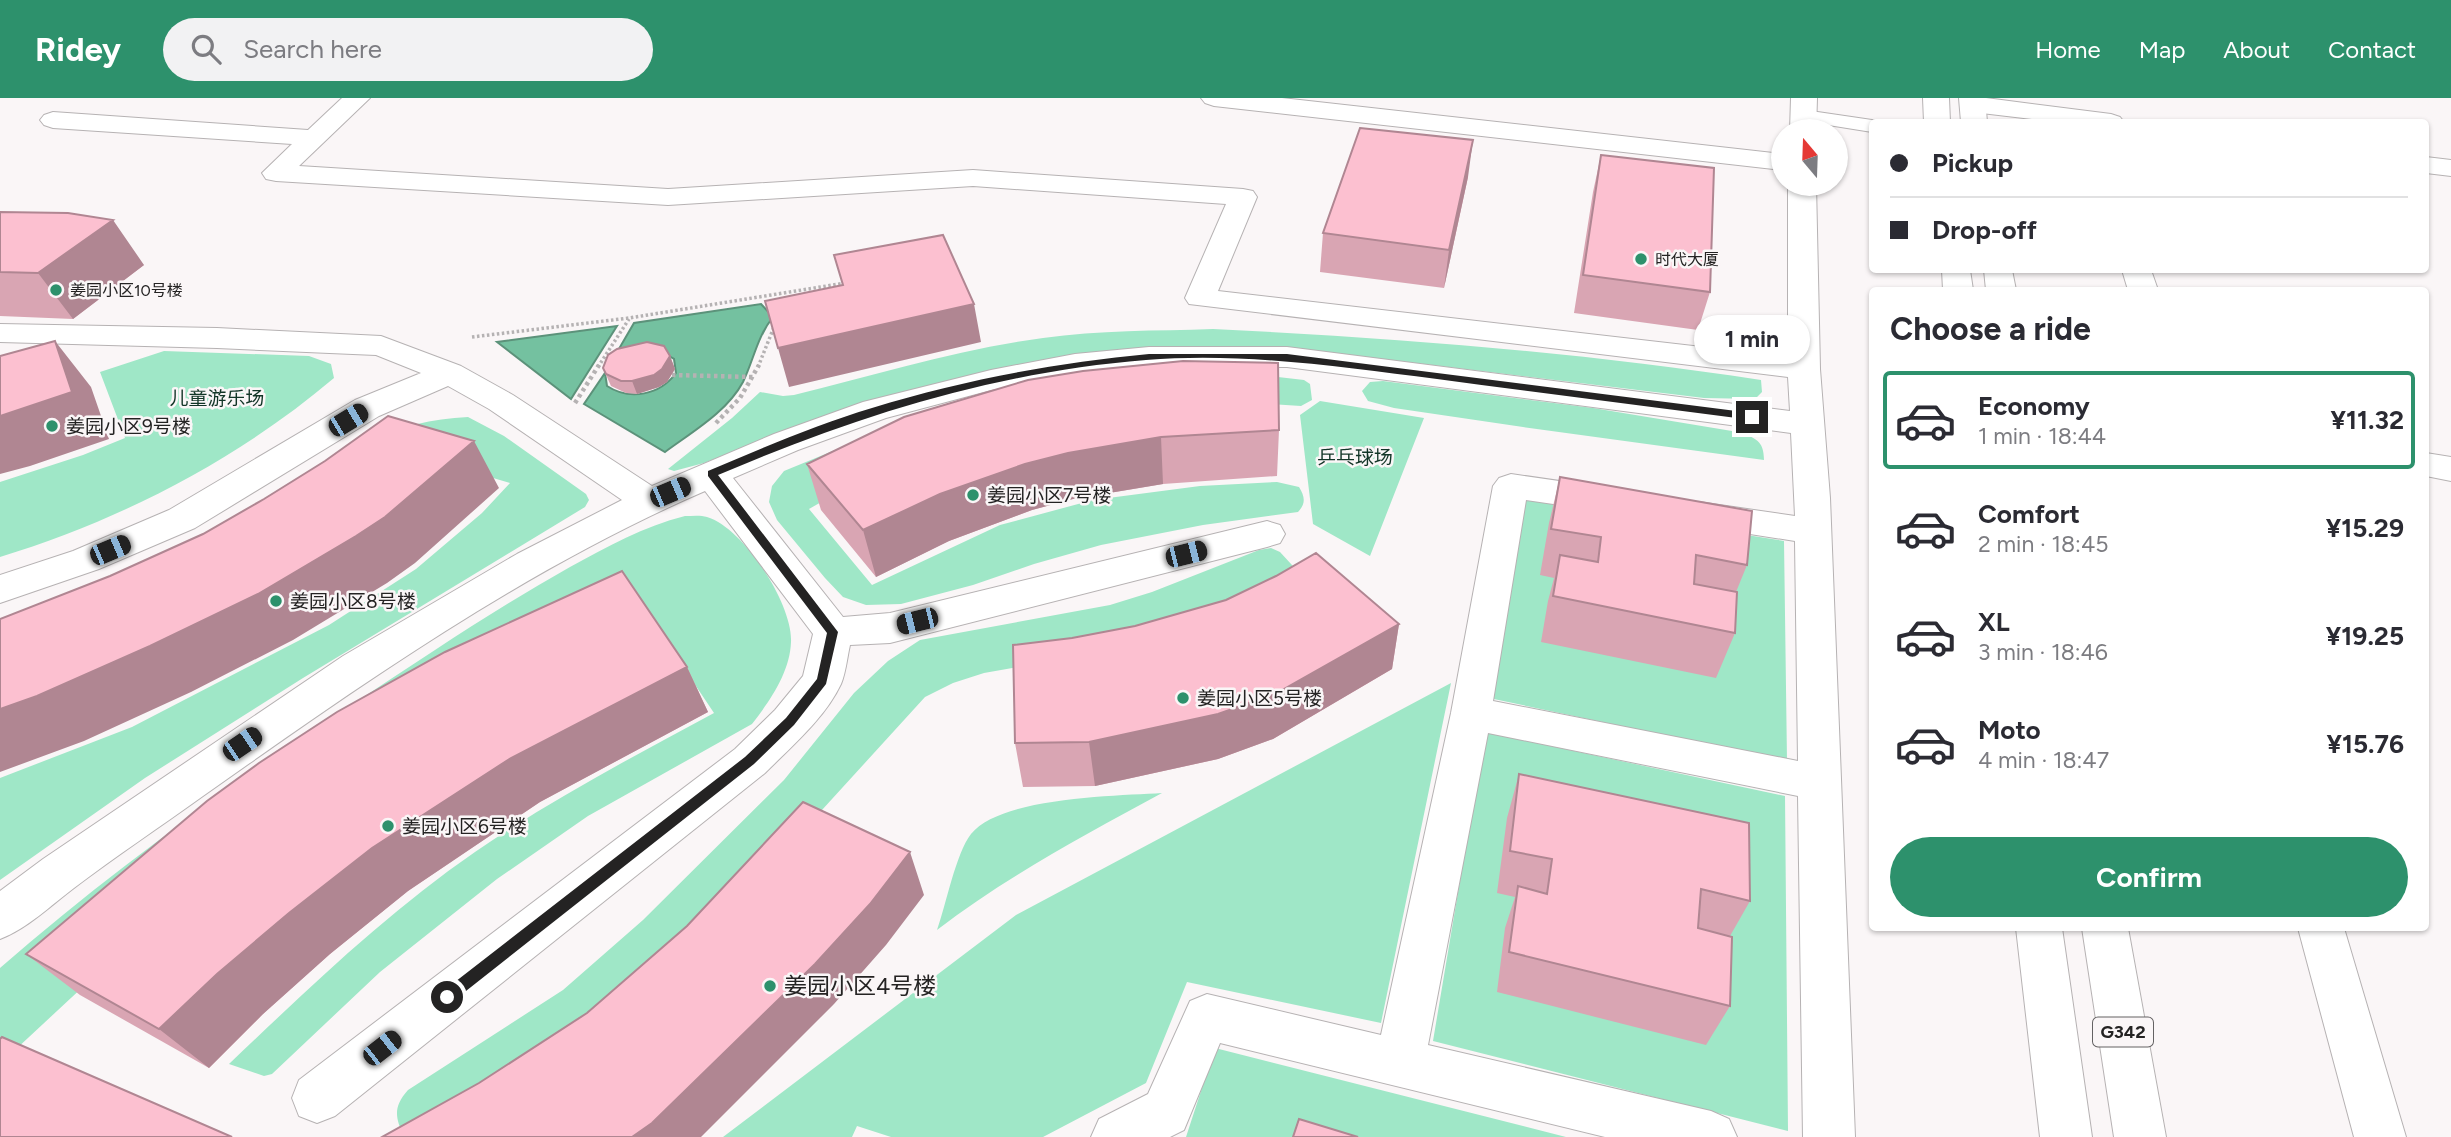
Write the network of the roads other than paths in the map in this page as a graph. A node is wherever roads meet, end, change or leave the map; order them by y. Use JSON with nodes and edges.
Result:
{"nodes":[{"id":1,"x":357,"y":98,"type":"edge"},
{"id":2,"x":1214,"y":98,"type":"edge"},
{"id":3,"x":1936,"y":98,"type":"edge"},
{"id":4,"x":1973,"y":108,"type":"edge"},
{"id":5,"x":1804,"y":115,"type":"edge"},
{"id":6,"x":1937,"y":119,"type":"edge"},
{"id":7,"x":2074,"y":119,"type":"edge"},
{"id":8,"x":53,"y":120,"type":"dead end"},
{"id":9,"x":1869,"y":126,"type":"edge"},
{"id":10,"x":314,"y":138,"type":"junction"},
{"id":11,"x":1771,"y":161,"type":"edge"},
{"id":12,"x":2429,"y":165,"type":"edge"},
{"id":13,"x":2451,"y":168,"type":"edge"},
{"id":14,"x":1802,"y":196,"type":"edge"},
{"id":15,"x":0,"y":333,"type":"edge"},
{"id":16,"x":95,"y":337,"type":"junction"},
{"id":17,"x":26,"y":363,"type":"edge"},
{"id":18,"x":1804,"y":369,"type":"junction"},
{"id":19,"x":450,"y":373,"type":"junction"},
{"id":20,"x":1807,"y":424,"type":"junction"},
{"id":21,"x":2429,"y":465,"type":"edge"},
{"id":22,"x":2451,"y":469,"type":"edge"},
{"id":23,"x":711,"y":474,"type":"junction"},
{"id":24,"x":649,"y":501,"type":"junction"},
{"id":25,"x":1811,"y":531,"type":"junction"},
{"id":26,"x":1267,"y":534,"type":"dead end"},
{"id":27,"x":0,"y":589,"type":"edge"},
{"id":28,"x":833,"y":632,"type":"junction"},
{"id":29,"x":1471,"y":713,"type":"junction"},
{"id":30,"x":1820,"y":783,"type":"junction"},
{"id":31,"x":0,"y":919,"type":"edge"},
{"id":32,"x":2039,"y":931,"type":"edge"},
{"id":33,"x":2106,"y":931,"type":"edge"},
{"id":34,"x":2322,"y":931,"type":"edge"},
{"id":35,"x":1400,"y":1061,"type":"junction"},
{"id":36,"x":317,"y":1098,"type":"dead end"},
{"id":37,"x":1646,"y":1128,"type":"edge"},
{"id":38,"x":1117,"y":1137,"type":"edge"},
{"id":39,"x":1711,"y":1137,"type":"edge"},
{"id":40,"x":1829,"y":1137,"type":"edge"},
{"id":41,"x":2066,"y":1137,"type":"edge"},
{"id":42,"x":2140,"y":1137,"type":"edge"},
{"id":43,"x":2380,"y":1137,"type":"edge"}],
"edges":[{"from":1,"to":10,"type":"main road"},
{"from":2,"to":11,"type":"main road"},
{"from":3,"to":6,"type":"main road"},
{"from":4,"to":7,"type":"main road"},
{"from":5,"to":9,"type":"lane"},
{"from":8,"to":10,"type":"main road"},
{"from":10,"to":18,"type":"main road"},
{"from":12,"to":13,"type":"main road"},
{"from":14,"to":18,"type":"main road"},
{"from":15,"to":16,"type":"main road"},
{"from":16,"to":17,"type":"main road"},
{"from":16,"to":19,"type":"main road"},
{"from":18,"to":20,"type":"main road"},
{"from":19,"to":24,"type":"main road"},
{"from":19,"to":27,"type":"main road"},
{"from":20,"to":23,"type":"main road"},
{"from":20,"to":25,"type":"main road"},
{"from":21,"to":22,"type":"main road"},
{"from":23,"to":24,"type":"main road"},
{"from":23,"to":28,"type":"main road"},
{"from":24,"to":31,"type":"main road"},
{"from":25,"to":29,"type":"main road"},
{"from":25,"to":30,"type":"main road"},
{"from":26,"to":28,"type":"main road"},
{"from":28,"to":36,"type":"main road"},
{"from":29,"to":30,"type":"main road"},
{"from":29,"to":35,"type":"main road"},
{"from":30,"to":40,"type":"main road"},
{"from":32,"to":41,"type":"main road"},
{"from":33,"to":42,"type":"main road","number":"G342"},
{"from":34,"to":43,"type":"main road"},
{"from":35,"to":37,"type":"main road"},
{"from":35,"to":38,"type":"main road"},
{"from":37,"to":39,"type":"main road"}]}
